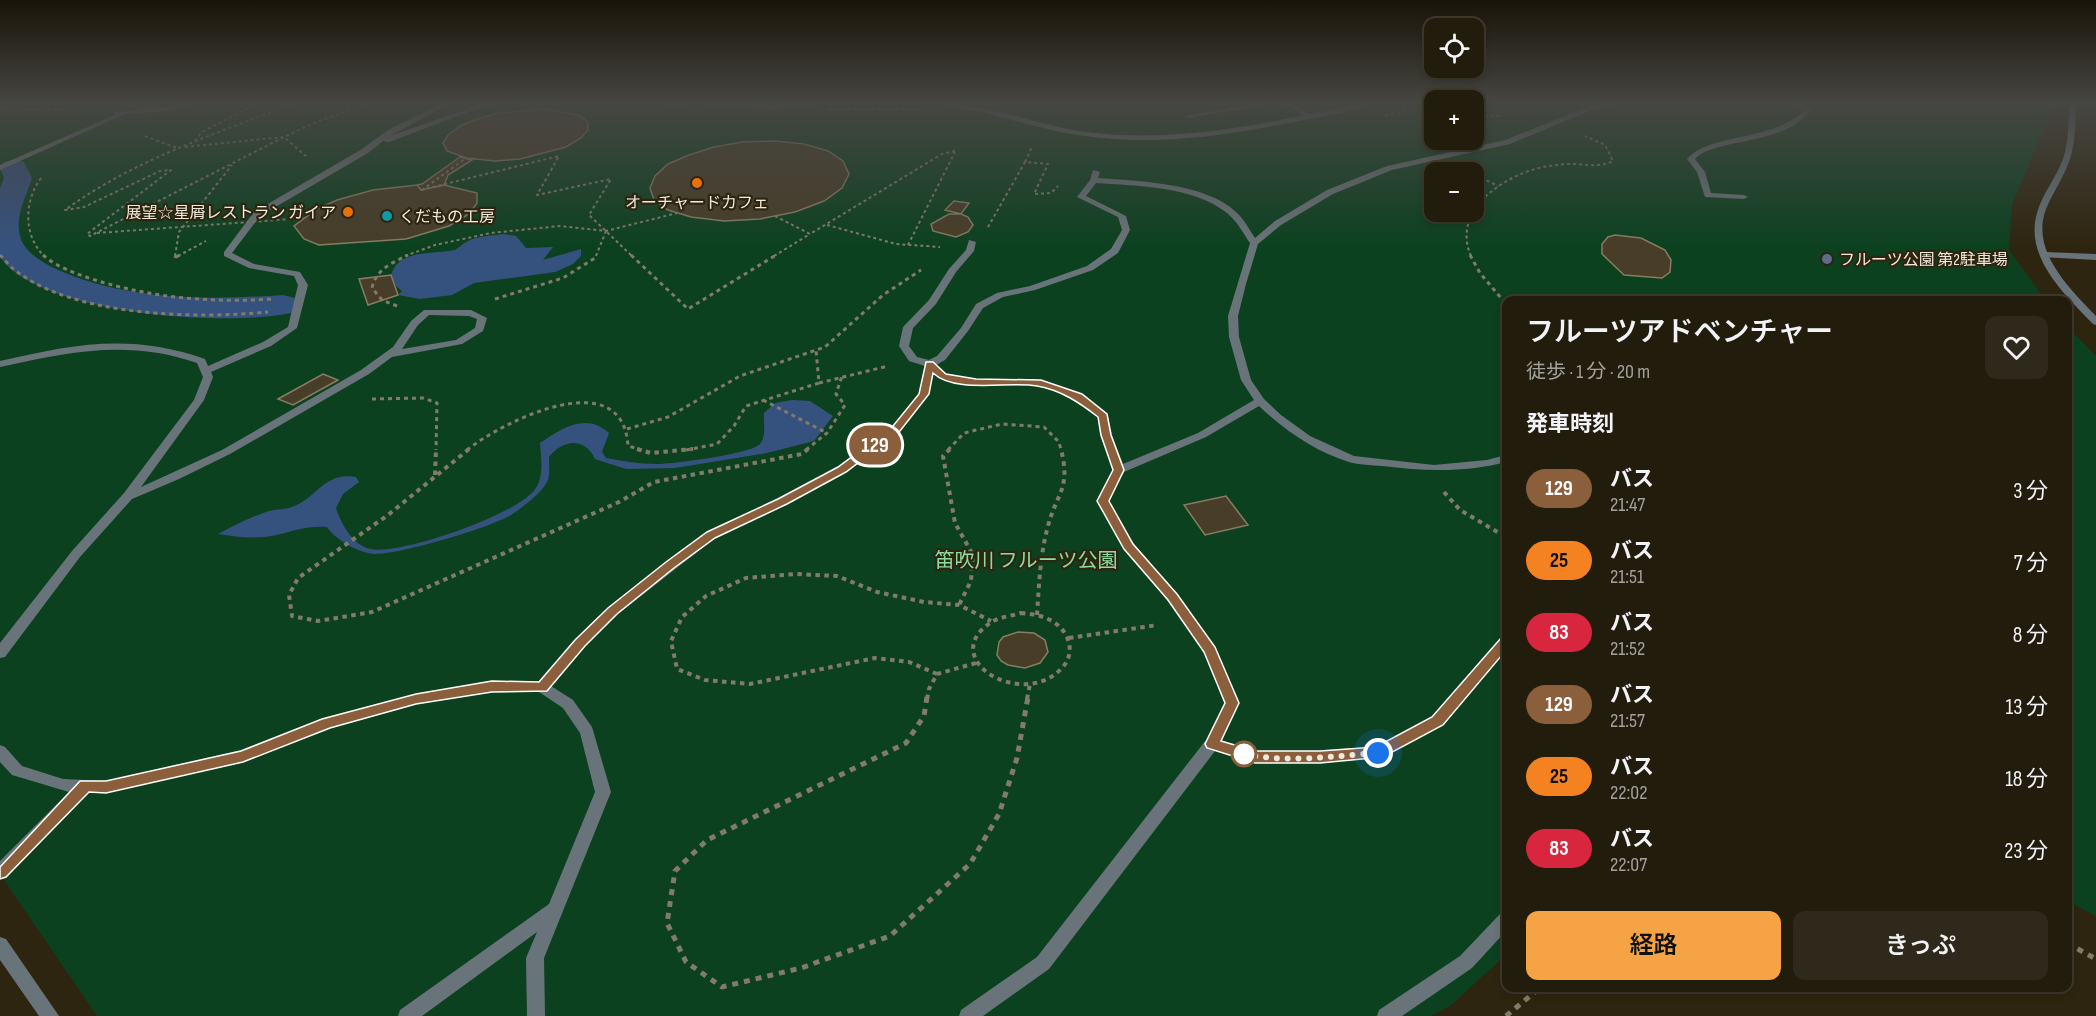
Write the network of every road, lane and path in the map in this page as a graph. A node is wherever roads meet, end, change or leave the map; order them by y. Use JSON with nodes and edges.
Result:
{"nodes":[{"id":1,"x":40,"y":151,"type":"edge"},
{"id":2,"x":170,"y":151,"type":"edge"},
{"id":3,"x":255,"y":151,"type":"edge"},
{"id":4,"x":300,"y":151,"type":"edge"},
{"id":5,"x":362,"y":151,"type":"edge"},
{"id":6,"x":1030,"y":151,"type":"edge"},
{"id":7,"x":1465,"y":151,"type":"edge"},
{"id":8,"x":1699,"y":151,"type":"edge"},
{"id":9,"x":2069,"y":151,"type":"edge"},
{"id":10,"x":27,"y":157,"type":"junction"},
{"id":11,"x":309,"y":159,"type":"dead end"},
{"id":12,"x":466,"y":159,"type":"dead end"},
{"id":13,"x":234,"y":162,"type":"junction"},
{"id":14,"x":1025,"y":162,"type":"junction"},
{"id":15,"x":0,"y":168,"type":"edge"},
{"id":16,"x":1095,"y":176,"type":"junction"},
{"id":17,"x":1484,"y":179,"type":"edge"},
{"id":18,"x":1498,"y":186,"type":"dead end"},
{"id":19,"x":1743,"y":197,"type":"dead end"},
{"id":20,"x":678,"y":213,"type":"dead end"},
{"id":21,"x":775,"y":216,"type":"dead end"},
{"id":22,"x":305,"y":218,"type":"dead end"},
{"id":23,"x":1468,"y":222,"type":"edge"},
{"id":24,"x":827,"y":225,"type":"junction"},
{"id":25,"x":606,"y":231,"type":"junction"},
{"id":26,"x":985,"y":232,"type":"dead end"},
{"id":27,"x":97,"y":233,"type":"junction"},
{"id":28,"x":810,"y":234,"type":"junction"},
{"id":29,"x":972,"y":242,"type":"dead end"},
{"id":30,"x":1254,"y":243,"type":"junction"},
{"id":31,"x":896,"y":244,"type":"dead end"},
{"id":32,"x":908,"y":245,"type":"dead end"},
{"id":33,"x":0,"y":255,"type":"edge"},
{"id":34,"x":2044,"y":255,"type":"junction"},
{"id":35,"x":2096,"y":257,"type":"edge"},
{"id":36,"x":175,"y":258,"type":"dead end"},
{"id":37,"x":926,"y":267,"type":"dead end"},
{"id":38,"x":300,"y":297,"type":"junction"},
{"id":39,"x":1502,"y":299,"type":"edge"},
{"id":40,"x":296,"y":310,"type":"junction"},
{"id":41,"x":449,"y":311,"type":"junction"},
{"id":42,"x":427,"y":312,"type":"junction"},
{"id":43,"x":2096,"y":322,"type":"edge"},
{"id":44,"x":816,"y":350,"type":"junction"},
{"id":45,"x":388,"y":355,"type":"junction"},
{"id":46,"x":0,"y":364,"type":"edge"},
{"id":47,"x":930,"y":364,"type":"junction"},
{"id":48,"x":205,"y":371,"type":"junction"},
{"id":49,"x":819,"y":383,"type":"junction"},
{"id":50,"x":331,"y":390,"type":"junction"},
{"id":51,"x":762,"y":400,"type":"junction"},
{"id":52,"x":1260,"y":401,"type":"junction"},
{"id":53,"x":627,"y":429,"type":"junction"},
{"id":54,"x":828,"y":433,"type":"junction"},
{"id":55,"x":1502,"y":459,"type":"edge"},
{"id":56,"x":1434,"y":468,"type":"junction"},
{"id":57,"x":1119,"y":470,"type":"junction"},
{"id":58,"x":435,"y":475,"type":"junction"},
{"id":59,"x":128,"y":496,"type":"junction"},
{"id":60,"x":1502,"y":535,"type":"edge"},
{"id":61,"x":959,"y":606,"type":"junction"},
{"id":62,"x":1037,"y":615,"type":"junction"},
{"id":63,"x":1189,"y":620,"type":"junction"},
{"id":64,"x":991,"y":621,"type":"junction"},
{"id":65,"x":1069,"y":638,"type":"junction"},
{"id":66,"x":1502,"y":647,"type":"edge"},
{"id":67,"x":0,"y":653,"type":"edge"},
{"id":68,"x":976,"y":663,"type":"junction"},
{"id":69,"x":937,"y":674,"type":"junction"},
{"id":70,"x":1030,"y":684,"type":"junction"},
{"id":71,"x":543,"y":687,"type":"junction"},
{"id":72,"x":1212,"y":744,"type":"junction"},
{"id":73,"x":0,"y":751,"type":"edge"},
{"id":74,"x":85,"y":786,"type":"junction"},
{"id":75,"x":0,"y":872,"type":"edge"},
{"id":76,"x":556,"y":908,"type":"junction"},
{"id":77,"x":1502,"y":923,"type":"edge"},
{"id":78,"x":0,"y":945,"type":"edge"},
{"id":79,"x":2072,"y":946,"type":"edge"},
{"id":80,"x":2096,"y":959,"type":"edge"},
{"id":81,"x":1534,"y":992,"type":"edge"},
{"id":82,"x":50,"y":1016,"type":"edge"},
{"id":83,"x":408,"y":1016,"type":"edge"},
{"id":84,"x":536,"y":1016,"type":"edge"},
{"id":85,"x":968,"y":1016,"type":"edge"},
{"id":86,"x":1386,"y":1016,"type":"edge"},
{"id":87,"x":1506,"y":1016,"type":"edge"}],
"edges":[{"from":1,"to":10,"type":"street"},
{"from":2,"to":27,"type":"path"},
{"from":3,"to":13,"type":"path"},
{"from":4,"to":11,"type":"path"},
{"from":5,"to":38,"type":"street"},
{"from":6,"to":14,"type":"path"},
{"from":7,"to":30,"type":"street"},
{"from":8,"to":19,"type":"street"},
{"from":9,"to":34,"type":"street"},
{"from":10,"to":15,"type":"street"},
{"from":10,"to":38,"type":"path"},
{"from":12,"to":25,"type":"path"},
{"from":13,"to":27,"type":"path"},
{"from":13,"to":36,"type":"path"},
{"from":14,"to":16,"type":"path"},
{"from":14,"to":26,"type":"path"},
{"from":16,"to":30,"type":"street"},
{"from":16,"to":47,"type":"street"},
{"from":17,"to":18,"type":"path"},
{"from":20,"to":25,"type":"path"},
{"from":21,"to":28,"type":"path"},
{"from":22,"to":27,"type":"path","bridge":true},
{"from":23,"to":39,"type":"path"},
{"from":24,"to":28,"type":"path"},
{"from":24,"to":31,"type":"path"},
{"from":24,"to":32,"type":"path"},
{"from":25,"to":28,"type":"path"},
{"from":25,"to":41,"type":"path"},
{"from":25,"to":42,"type":"path"},
{"from":29,"to":47,"type":"street"},
{"from":30,"to":52,"type":"street"},
{"from":33,"to":40,"type":"path"},
{"from":34,"to":35,"type":"street"},
{"from":34,"to":43,"type":"street"},
{"from":37,"to":44,"type":"path"},
{"from":38,"to":40,"type":"street"},
{"from":40,"to":48,"type":"street"},
{"from":41,"to":42,"type":"street"},
{"from":41,"to":45,"type":"street"},
{"from":42,"to":45,"type":"street"},
{"from":44,"to":49,"type":"path"},
{"from":44,"to":53,"type":"path"},
{"from":45,"to":50,"type":"street"},
{"from":46,"to":48,"type":"street"},
{"from":47,"to":57,"type":"street"},
{"from":47,"to":71,"type":"street"},
{"from":48,"to":59,"type":"street"},
{"from":49,"to":51,"type":"path"},
{"from":49,"to":54,"type":"path"},
{"from":50,"to":58,"type":"path"},
{"from":50,"to":59,"type":"street"},
{"from":51,"to":53,"type":"path"},
{"from":51,"to":54,"type":"path"},
{"from":52,"to":56,"type":"street"},
{"from":52,"to":57,"type":"street"},
{"from":53,"to":58,"type":"path"},
{"from":54,"to":58,"type":"path"},
{"from":55,"to":56,"type":"street"},
{"from":56,"to":60,"type":"path"},
{"from":57,"to":63,"type":"street"},
{"from":59,"to":67,"type":"street"},
{"from":61,"to":62,"type":"path"},
{"from":61,"to":64,"type":"path"},
{"from":61,"to":69,"type":"path"},
{"from":62,"to":64,"type":"path"},
{"from":62,"to":65,"type":"path"},
{"from":63,"to":65,"type":"path"},
{"from":63,"to":72,"type":"street"},
{"from":64,"to":68,"type":"path"},
{"from":65,"to":70,"type":"path"},
{"from":66,"to":72,"type":"street"},
{"from":68,"to":69,"type":"path"},
{"from":68,"to":70,"type":"path"},
{"from":69,"to":70,"type":"path"},
{"from":71,"to":74,"type":"street"},
{"from":71,"to":76,"type":"street"},
{"from":72,"to":85,"type":"street"},
{"from":73,"to":74,"type":"street"},
{"from":74,"to":75,"type":"street"},
{"from":76,"to":83,"type":"street"},
{"from":76,"to":84,"type":"street"},
{"from":77,"to":86,"type":"street"},
{"from":78,"to":82,"type":"street"},
{"from":79,"to":80,"type":"path"},
{"from":81,"to":87,"type":"path"}]}
